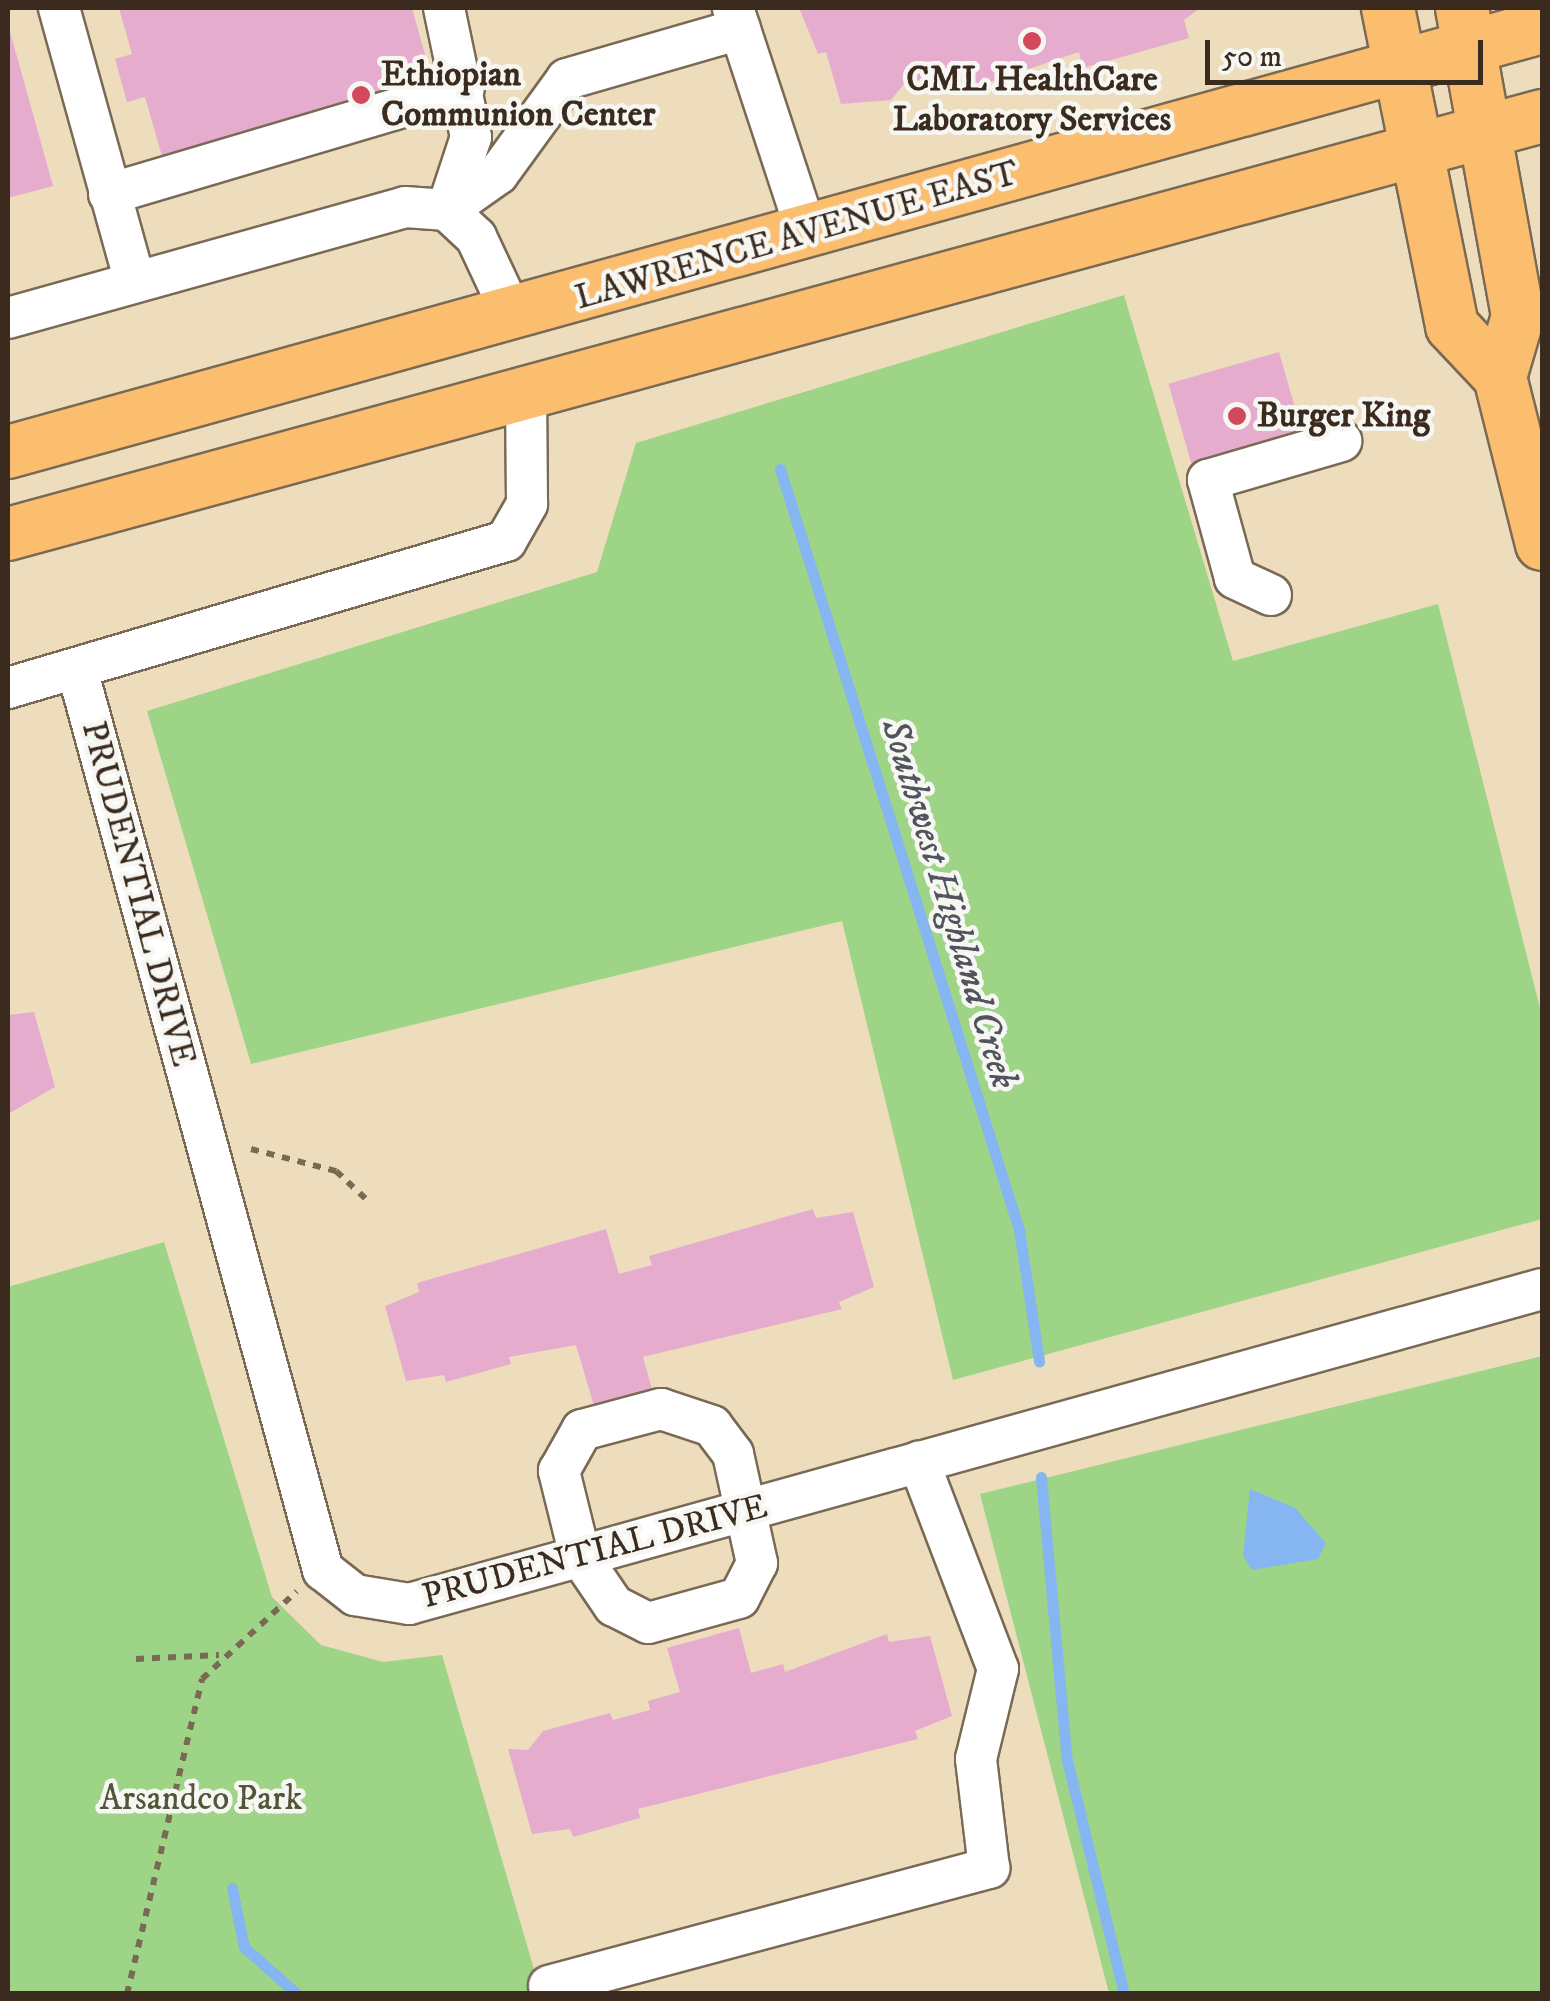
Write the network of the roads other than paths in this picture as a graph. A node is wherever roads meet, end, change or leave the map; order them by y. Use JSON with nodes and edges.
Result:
{"nodes":[{"id":1,"x":59,"y":8,"type":"edge"},
{"id":2,"x":444,"y":8,"type":"edge"},
{"id":3,"x":1388,"y":8,"type":"edge"},
{"id":4,"x":736,"y":18,"type":"edge"},
{"id":5,"x":1466,"y":26,"type":"edge"},
{"id":6,"x":1542,"y":27,"type":"edge"},
{"id":7,"x":1398,"y":67,"type":"junction"},
{"id":8,"x":464,"y":89,"type":"junction"},
{"id":9,"x":1542,"y":116,"type":"edge"},
{"id":10,"x":1484,"y":132,"type":"junction"},
{"id":11,"x":1416,"y":153,"type":"junction"},
{"id":12,"x":108,"y":194,"type":"junction"},
{"id":13,"x":447,"y":210,"type":"junction"},
{"id":14,"x":807,"y":233,"type":"junction"},
{"id":15,"x":136,"y":282,"type":"junction"},
{"id":16,"x":513,"y":316,"type":"junction"},
{"id":17,"x":8,"y":318,"type":"edge"},
{"id":18,"x":526,"y":387,"type":"junction"},
{"id":19,"x":1518,"y":405,"type":"edge"},
{"id":20,"x":1341,"y":441,"type":"dead end"},
{"id":21,"x":8,"y":452,"type":"edge"},
{"id":22,"x":1539,"y":514,"type":"edge"},
{"id":23,"x":8,"y":534,"type":"edge"},
{"id":24,"x":1270,"y":594,"type":"dead end"},
{"id":25,"x":77,"y":669,"type":"junction"},
{"id":26,"x":8,"y":688,"type":"edge"},
{"id":27,"x":1542,"y":1288,"type":"edge"},
{"id":28,"x":919,"y":1462,"type":"junction"},
{"id":29,"x":752,"y":1508,"type":"junction"},
{"id":30,"x":580,"y":1556,"type":"junction"},
{"id":31,"x":549,"y":1986,"type":"dead end"}],
"edges":[{"from":1,"to":12,"type":"street"},
{"from":2,"to":8,"type":"street"},
{"from":3,"to":7,"type":"main road"},
{"from":4,"to":13,"type":"street"},
{"from":4,"to":14,"type":"street"},
{"from":5,"to":6,"type":"main road","name":"LAWRENCE AVENUE EAST"},
{"from":5,"to":7,"type":"main road","name":"LAWRENCE AVENUE EAST"},
{"from":5,"to":10,"type":"main road"},
{"from":7,"to":11,"type":"main road"},
{"from":7,"to":14,"type":"main road","name":"LAWRENCE AVENUE EAST"},
{"from":8,"to":12,"type":"street"},
{"from":8,"to":13,"type":"street"},
{"from":9,"to":10,"type":"main road","name":"LAWRENCE AVENUE EAST"},
{"from":10,"to":11,"type":"main road","name":"LAWRENCE AVENUE EAST"},
{"from":10,"to":19,"type":"main road"},
{"from":11,"to":18,"type":"main road","name":"LAWRENCE AVENUE EAST"},
{"from":11,"to":19,"type":"main road"},
{"from":12,"to":15,"type":"street"},
{"from":13,"to":15,"type":"street"},
{"from":13,"to":16,"type":"street"},
{"from":14,"to":16,"type":"main road","name":"LAWRENCE AVENUE EAST"},
{"from":15,"to":17,"type":"street"},
{"from":16,"to":21,"type":"main road","name":"LAWRENCE AVENUE EAST"},
{"from":18,"to":23,"type":"main road","name":"LAWRENCE AVENUE EAST"},
{"from":18,"to":25,"type":"street"},
{"from":19,"to":22,"type":"main road"},
{"from":20,"to":24,"type":"street"},
{"from":25,"to":26,"type":"street"},
{"from":25,"to":30,"type":"street","name":"PRUDENTIAL DRIVE"},
{"from":27,"to":28,"type":"street","name":"PRUDENTIAL DRIVE"},
{"from":28,"to":29,"type":"street","name":"PRUDENTIAL DRIVE"},
{"from":28,"to":31,"type":"street"},
{"from":29,"to":30,"type":"street","name":"PRUDENTIAL DRIVE"},
{"from":29,"to":30,"type":"street"},
{"from":29,"to":30,"type":"street"}]}
